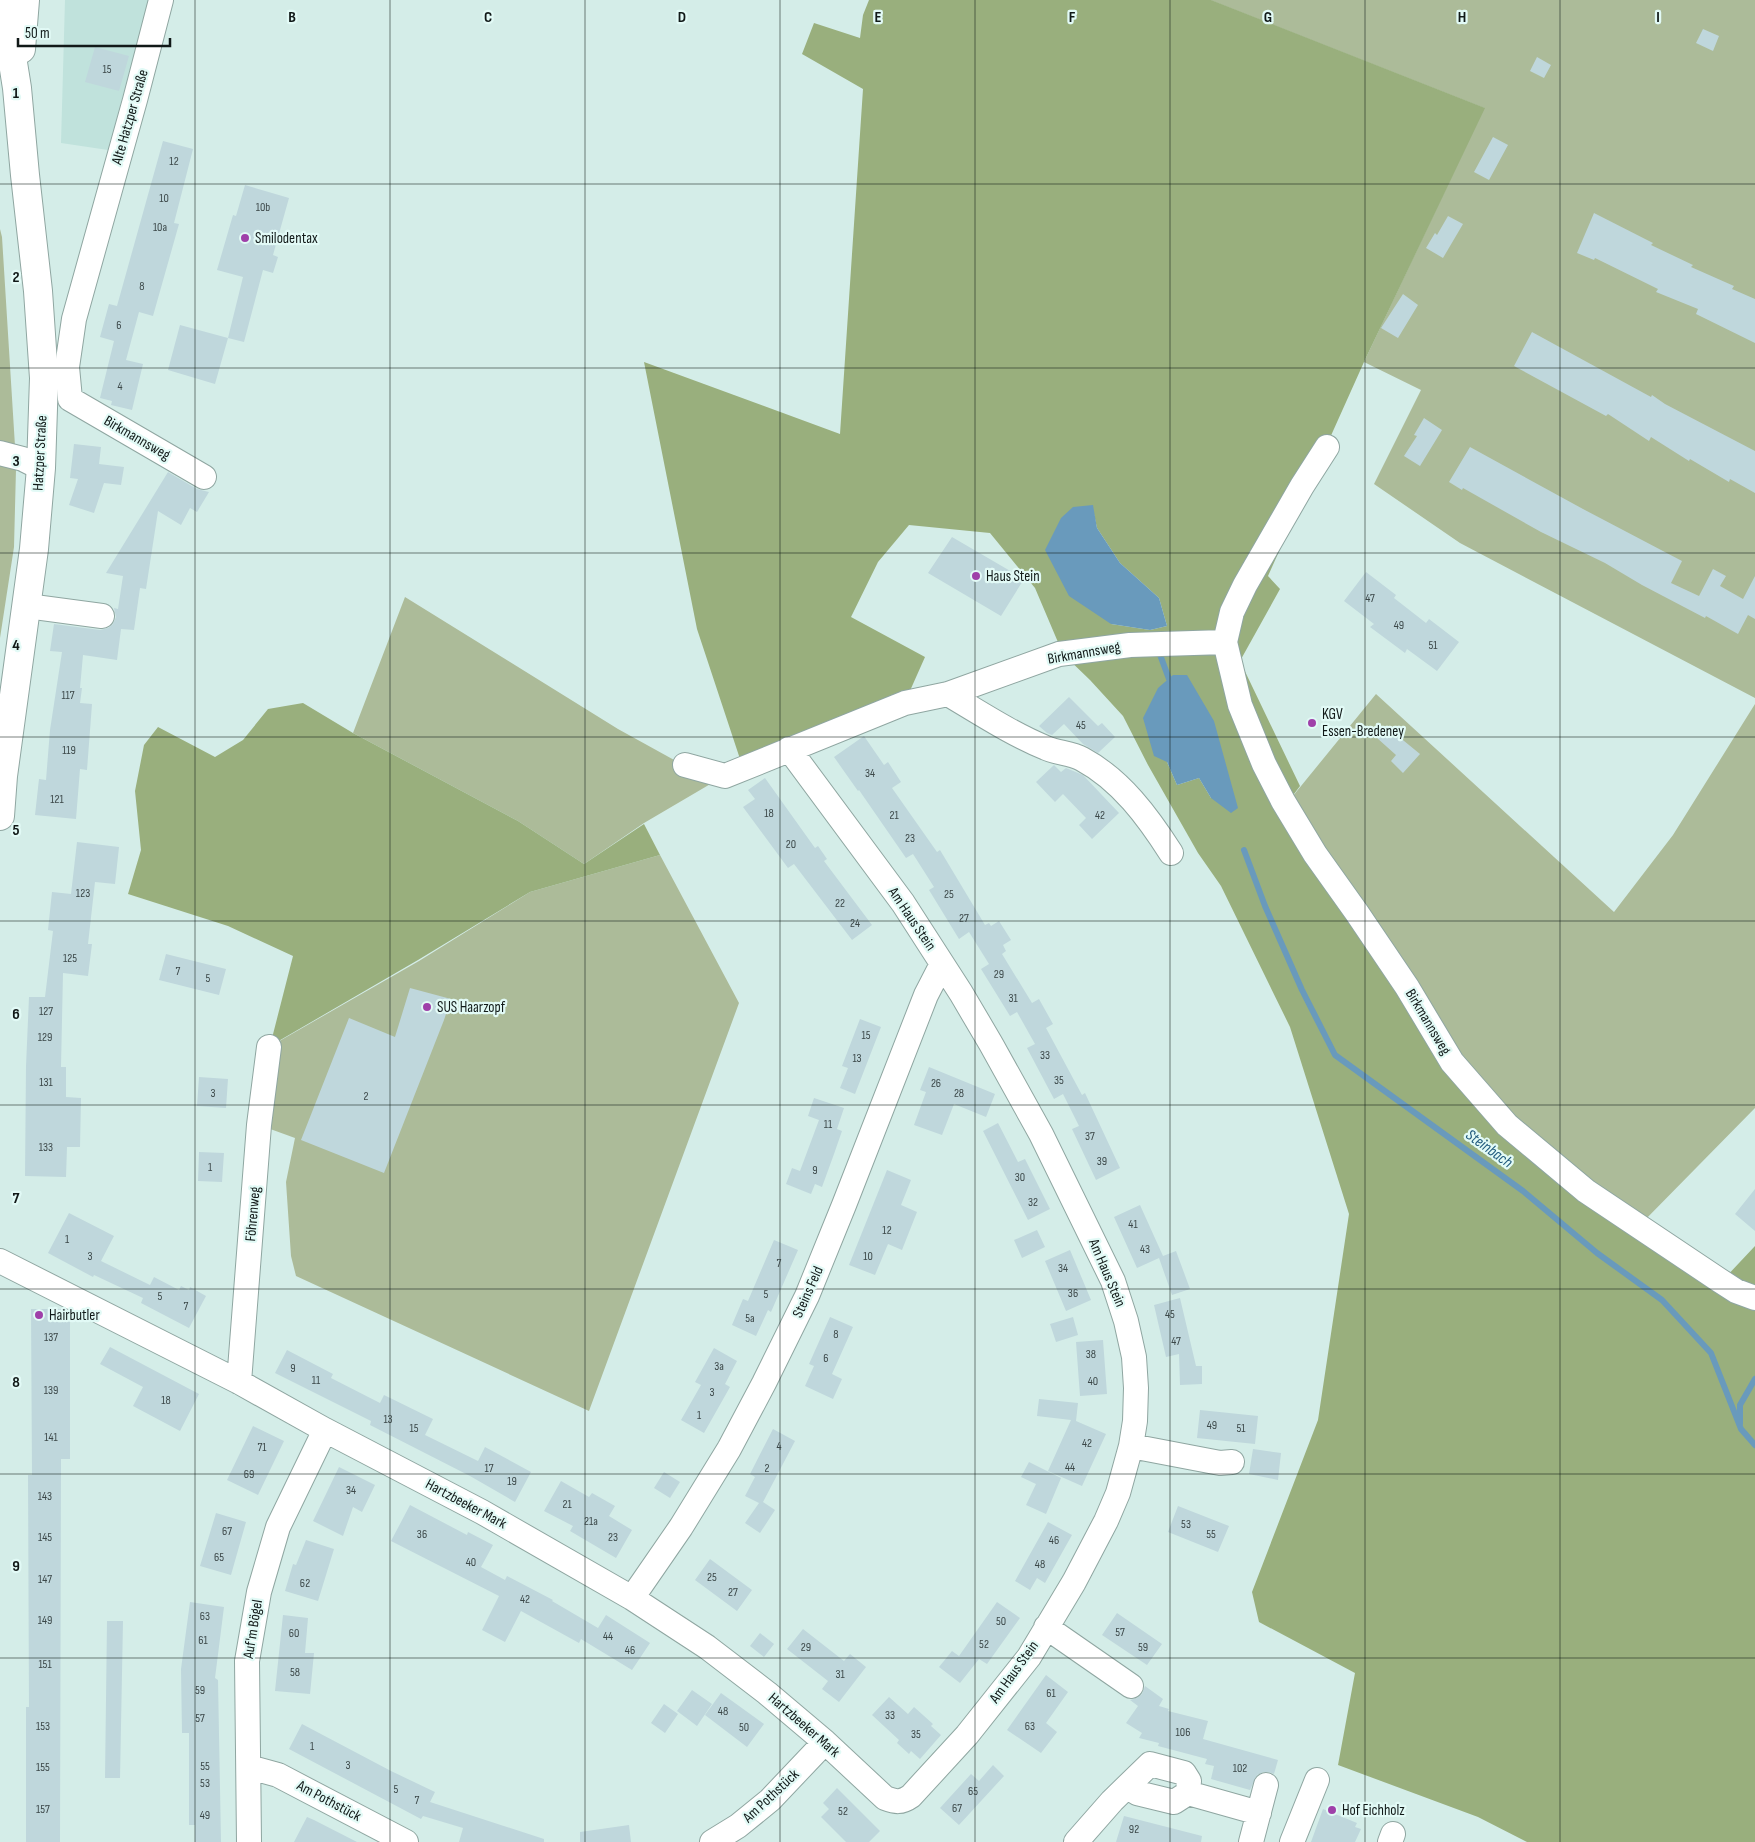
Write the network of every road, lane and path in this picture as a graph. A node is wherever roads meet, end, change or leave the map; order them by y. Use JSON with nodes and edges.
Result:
{"nodes":[{"id":1,"x":3,"y":0,"type":"edge"},
{"id":2,"x":25,"y":0,"type":"edge"},
{"id":3,"x":161,"y":0,"type":"edge"},
{"id":4,"x":17,"y":88,"type":"junction"},
{"id":5,"x":70,"y":399,"type":"joint"},
{"id":6,"x":1327,"y":448,"type":"dead end"},
{"id":7,"x":0,"y":453,"type":"edge"},
{"id":8,"x":40,"y":468,"type":"junction"},
{"id":9,"x":204,"y":478,"type":"dead end"},
{"id":10,"x":27,"y":606,"type":"junction"},
{"id":11,"x":102,"y":616,"type":"dead end"},
{"id":12,"x":1225,"y":642,"type":"junction"},
{"id":13,"x":948,"y":694,"type":"junction"},
{"id":14,"x":789,"y":749,"type":"junction"},
{"id":15,"x":685,"y":765,"type":"dead end"},
{"id":16,"x":0,"y":816,"type":"edge"},
{"id":17,"x":1171,"y":853,"type":"dead end"},
{"id":18,"x":942,"y":964,"type":"junction"},
{"id":19,"x":269,"y":1047,"type":"dead end"},
{"id":20,"x":0,"y":1261,"type":"edge"},
{"id":21,"x":1755,"y":1298,"type":"edge"},
{"id":22,"x":239,"y":1382,"type":"junction"},
{"id":23,"x":326,"y":1430,"type":"junction"},
{"id":24,"x":1131,"y":1446,"type":"junction"},
{"id":25,"x":1232,"y":1462,"type":"dead end"},
{"id":26,"x":632,"y":1598,"type":"junction"},
{"id":27,"x":1046,"y":1627,"type":"junction"},
{"id":28,"x":1131,"y":1686,"type":"dead end"},
{"id":29,"x":825,"y":1742,"type":"junction"},
{"id":30,"x":249,"y":1767,"type":"junction"},
{"id":31,"x":1317,"y":1780,"type":"dead end"},
{"id":32,"x":1266,"y":1785,"type":"dead end"},
{"id":33,"x":895,"y":1802,"type":"joint"},
{"id":34,"x":1259,"y":1813,"type":"junction"},
{"id":35,"x":250,"y":1842,"type":"edge"},
{"id":36,"x":406,"y":1842,"type":"edge"},
{"id":37,"x":712,"y":1842,"type":"edge"},
{"id":38,"x":1076,"y":1842,"type":"edge"},
{"id":39,"x":1251,"y":1842,"type":"edge"},
{"id":40,"x":1292,"y":1842,"type":"edge"}],
"edges":[{"from":1,"to":4,"type":"main road","name":"Hatzper Straße"},
{"from":2,"to":4,"type":"main road","name":"Hatzper Straße"},
{"from":3,"to":5,"type":"street","name":"Alte Hatzper Straße"},
{"from":4,"to":8,"type":"main road","name":"Hatzper Straße"},
{"from":5,"to":9,"type":"street","name":"Birkmannsweg"},
{"from":6,"to":12,"type":"street","name":"Birkmannsweg"},
{"from":7,"to":8,"type":"street"},
{"from":8,"to":10,"type":"main road","name":"Hatzper Straße"},
{"from":10,"to":11,"type":"street"},
{"from":10,"to":16,"type":"main road","name":"Hatzper Straße"},
{"from":12,"to":13,"type":"street","name":"Birkmannsweg"},
{"from":12,"to":21,"type":"street","name":"Birkmannsweg"},
{"from":13,"to":14,"type":"street","name":"Birkmannsweg"},
{"from":13,"to":17,"type":"street"},
{"from":14,"to":15,"type":"street","name":"Birkmannsweg"},
{"from":14,"to":18,"type":"street","name":"Am Haus Stein"},
{"from":18,"to":24,"type":"street","name":"Am Haus Stein"},
{"from":18,"to":26,"type":"street","name":"Steins Feld"},
{"from":19,"to":22,"type":"street","name":"Föhrenweg"},
{"from":20,"to":22,"type":"street","name":"Hartzbeeker Mark"},
{"from":22,"to":23,"type":"street","name":"Hartzbeeker Mark"},
{"from":23,"to":26,"type":"street","name":"Hartzbeeker Mark"},
{"from":23,"to":30,"type":"street","name":"Auf'm Bögel"},
{"from":24,"to":25,"type":"street"},
{"from":24,"to":27,"type":"street","name":"Am Haus Stein"},
{"from":26,"to":29,"type":"street","name":"Hartzbeeker Mark"},
{"from":27,"to":28,"type":"street"},
{"from":27,"to":33,"type":"street","name":"Am Haus Stein"},
{"from":29,"to":33,"type":"street","name":"Hartzbeeker Mark"},
{"from":29,"to":37,"type":"street","name":"Am Pothstück"},
{"from":30,"to":35,"type":"street","name":"Auf'm Bögel"},
{"from":30,"to":36,"type":"street","name":"Am Pothstück"},
{"from":31,"to":40,"type":"street"},
{"from":32,"to":34,"type":"street"},
{"from":34,"to":38,"type":"street"},
{"from":34,"to":39,"type":"street"}]}
